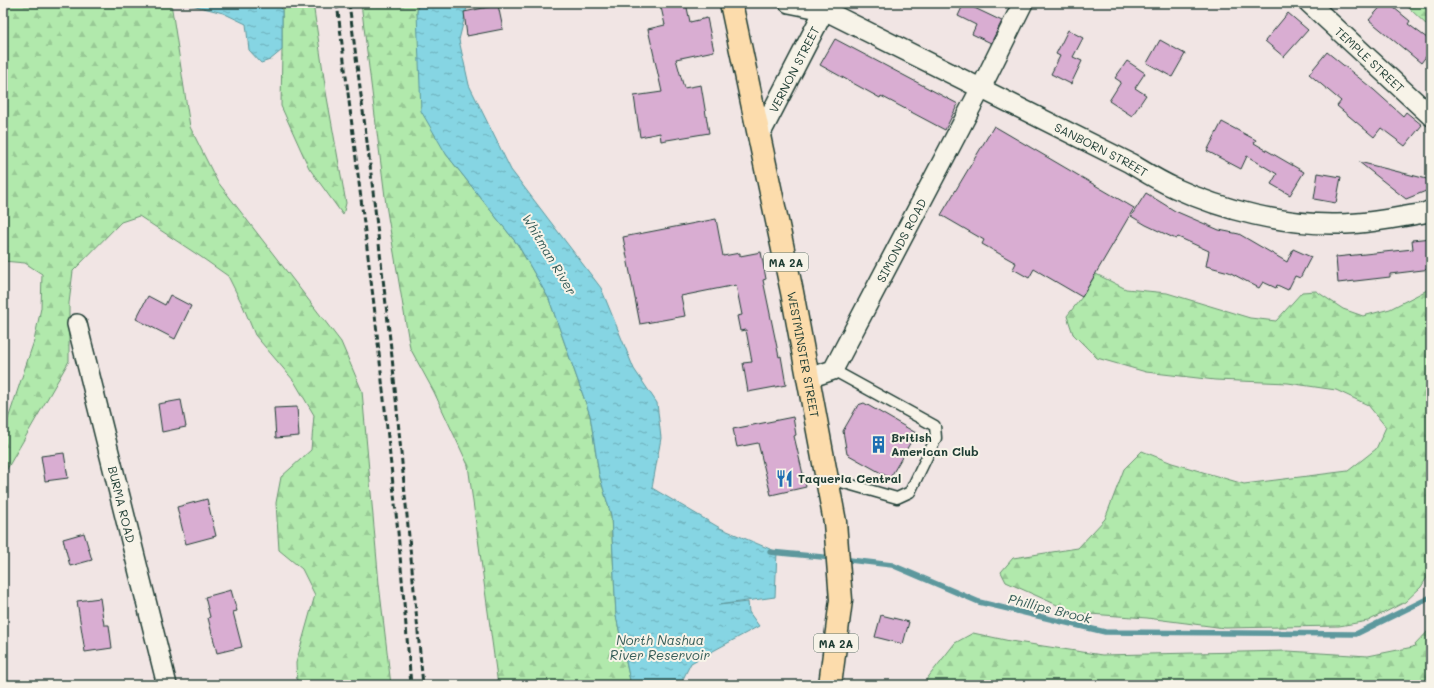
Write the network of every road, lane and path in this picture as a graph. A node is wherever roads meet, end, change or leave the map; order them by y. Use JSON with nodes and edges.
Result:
{"nodes":[{"id":1,"x":732,"y":3,"type":"edge"},
{"id":2,"x":789,"y":3,"type":"edge"},
{"id":3,"x":1023,"y":3,"type":"edge"},
{"id":4,"x":1309,"y":3,"type":"edge"},
{"id":5,"x":826,"y":7,"type":"edge"},
{"id":6,"x":981,"y":88,"type":"junction"},
{"id":7,"x":1431,"y":116,"type":"edge"},
{"id":8,"x":760,"y":135,"type":"junction"},
{"id":9,"x":1431,"y":210,"type":"edge"},
{"id":10,"x":78,"y":324,"type":"dead end"},
{"id":11,"x":833,"y":370,"type":"junction"},
{"id":12,"x":809,"y":378,"type":"junction"},
{"id":13,"x":827,"y":478,"type":"junction"},
{"id":14,"x":167,"y":685,"type":"edge"},
{"id":15,"x":830,"y":685,"type":"edge"}],
"edges":[{"from":1,"to":8,"type":"highway","name":"WESTMINSTER STREET","number":"MA 2A"},
{"from":2,"to":5,"type":"street","name":"SANBORN STREET"},
{"from":3,"to":6,"type":"street","name":"SIMONDS ROAD"},
{"from":4,"to":7,"type":"street","name":"TEMPLE STREET"},
{"from":5,"to":6,"type":"street","name":"SANBORN STREET"},
{"from":5,"to":8,"type":"street","name":"VERNON STREET"},
{"from":6,"to":9,"type":"street","name":"SANBORN STREET"},
{"from":6,"to":11,"type":"street","name":"SIMONDS ROAD"},
{"from":8,"to":12,"type":"highway","name":"WESTMINSTER STREET","number":"MA 2A"},
{"from":10,"to":14,"type":"street","name":"BURMA ROAD"},
{"from":11,"to":12,"type":"street"},
{"from":11,"to":13,"type":"lane"},
{"from":12,"to":13,"type":"highway","name":"WESTMINSTER STREET","number":"MA 2A"},
{"from":13,"to":15,"type":"highway","name":"WESTMINSTER STREET","number":"MA 2A"}]}
